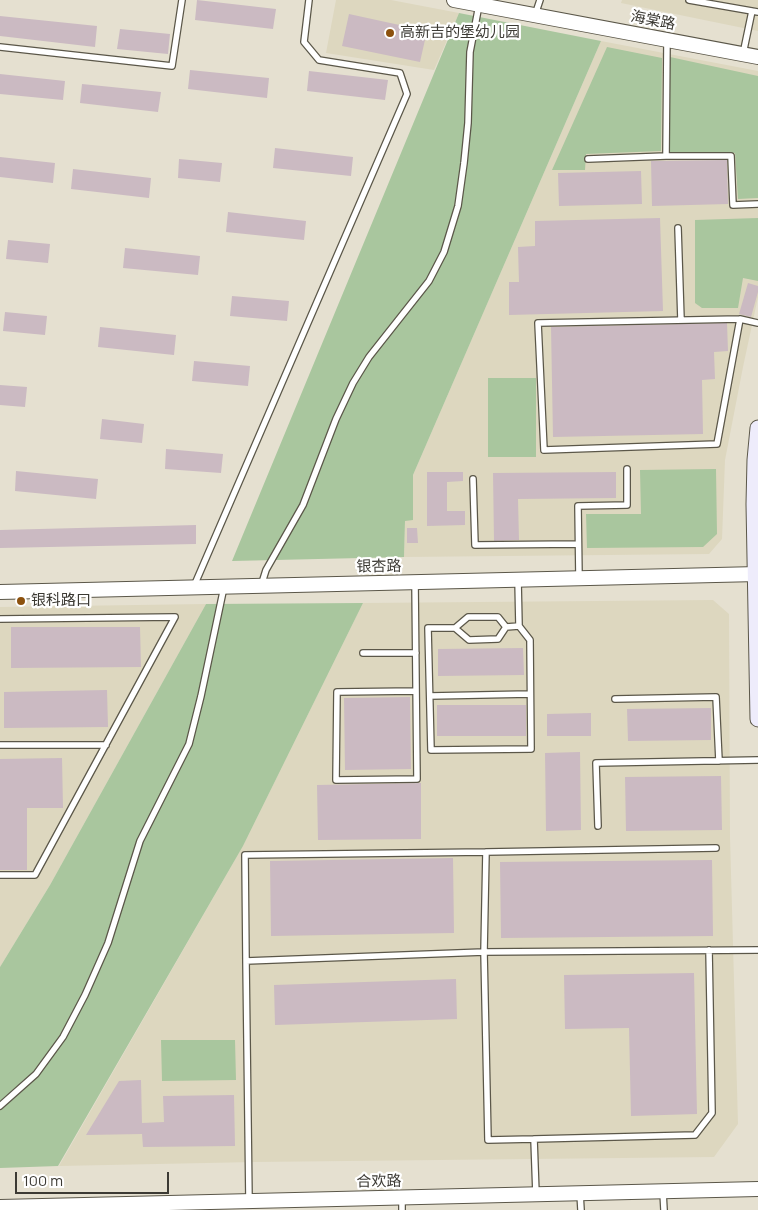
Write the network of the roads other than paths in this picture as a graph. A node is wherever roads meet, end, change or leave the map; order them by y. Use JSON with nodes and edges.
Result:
{"nodes":[{"id":1,"x":182,"y":0,"type":"edge"},
{"id":2,"x":309,"y":0,"type":"edge"},
{"id":3,"x":454,"y":0,"type":"edge"},
{"id":4,"x":540,"y":0,"type":"edge"},
{"id":5,"x":689,"y":0,"type":"edge"},
{"id":6,"x":478,"y":5,"type":"junction"},
{"id":7,"x":755,"y":11,"type":"edge"},
{"id":8,"x":535,"y":15,"type":"junction"},
{"id":9,"x":667,"y":40,"type":"junction"},
{"id":10,"x":0,"y":47,"type":"edge"},
{"id":11,"x":743,"y":54,"type":"junction"},
{"id":12,"x":758,"y":57,"type":"edge"},
{"id":13,"x":666,"y":156,"type":"junction"},
{"id":14,"x":588,"y":159,"type":"dead end"},
{"id":15,"x":758,"y":204,"type":"edge"},
{"id":16,"x":678,"y":228,"type":"dead end"},
{"id":17,"x":740,"y":319,"type":"junction"},
{"id":18,"x":681,"y":320,"type":"junction"},
{"id":19,"x":758,"y":323,"type":"edge"},
{"id":20,"x":758,"y":428,"type":"edge"},
{"id":21,"x":627,"y":469,"type":"dead end"},
{"id":22,"x":474,"y":479,"type":"dead end"},
{"id":23,"x":578,"y":544,"type":"junction"},
{"id":24,"x":757,"y":574,"type":"edge"},
{"id":25,"x":579,"y":578,"type":"junction"},
{"id":26,"x":518,"y":580,"type":"junction"},
{"id":27,"x":415,"y":582,"type":"junction"},
{"id":28,"x":261,"y":586,"type":"junction"},
{"id":29,"x":224,"y":587,"type":"junction"},
{"id":30,"x":193,"y":588,"type":"junction"},
{"id":31,"x":0,"y":592,"type":"edge"},
{"id":32,"x":0,"y":619,"type":"edge"},
{"id":33,"x":518,"y":626,"type":"junction"},
{"id":34,"x":506,"y":627,"type":"junction"},
{"id":35,"x":455,"y":628,"type":"junction"},
{"id":36,"x":363,"y":653,"type":"dead end"},
{"id":37,"x":416,"y":653,"type":"junction"},
{"id":38,"x":416,"y":691,"type":"junction"},
{"id":39,"x":530,"y":694,"type":"junction"},
{"id":40,"x":430,"y":696,"type":"junction"},
{"id":41,"x":615,"y":699,"type":"dead end"},
{"id":42,"x":758,"y":719,"type":"edge"},
{"id":43,"x":0,"y":745,"type":"edge"},
{"id":44,"x":106,"y":745,"type":"junction"},
{"id":45,"x":758,"y":760,"type":"edge"},
{"id":46,"x":718,"y":761,"type":"junction"},
{"id":47,"x":598,"y":826,"type":"dead end"},
{"id":48,"x":716,"y":848,"type":"dead end"},
{"id":49,"x":486,"y":852,"type":"junction"},
{"id":50,"x":0,"y":875,"type":"edge"},
{"id":51,"x":708,"y":950,"type":"junction"},
{"id":52,"x":758,"y":950,"type":"edge"},
{"id":53,"x":484,"y":952,"type":"junction"},
{"id":54,"x":246,"y":961,"type":"junction"},
{"id":55,"x":0,"y":1106,"type":"edge"},
{"id":56,"x":534,"y":1140,"type":"junction"},
{"id":57,"x":758,"y":1189,"type":"edge"},
{"id":58,"x":663,"y":1191,"type":"junction"},
{"id":59,"x":580,"y":1193,"type":"junction"},
{"id":60,"x":536,"y":1194,"type":"junction"},
{"id":61,"x":249,"y":1201,"type":"junction"},
{"id":62,"x":402,"y":1204,"type":"edge"},
{"id":63,"x":230,"y":1206,"type":"edge"},
{"id":64,"x":0,"y":1207,"type":"edge"},
{"id":65,"x":581,"y":1210,"type":"edge"},
{"id":66,"x":664,"y":1210,"type":"edge"}],
"edges":[{"from":1,"to":10,"type":"lane"},
{"from":2,"to":30,"type":"lane"},
{"from":3,"to":6,"type":"street","name":"海棠路"},
{"from":4,"to":8,"type":"lane"},
{"from":5,"to":7,"type":"lane"},
{"from":6,"to":8,"type":"street","name":"海棠路"},
{"from":6,"to":28,"type":"lane"},
{"from":7,"to":11,"type":"lane"},
{"from":8,"to":9,"type":"street","name":"海棠路"},
{"from":9,"to":11,"type":"street","name":"海棠路"},
{"from":9,"to":13,"type":"lane"},
{"from":11,"to":12,"type":"street","name":"海棠路"},
{"from":13,"to":14,"type":"lane"},
{"from":13,"to":15,"type":"lane"},
{"from":16,"to":18,"type":"lane"},
{"from":17,"to":18,"type":"lane"},
{"from":17,"to":18,"type":"lane"},
{"from":17,"to":19,"type":"lane"},
{"from":20,"to":24,"type":"main road"},
{"from":21,"to":23,"type":"lane"},
{"from":22,"to":23,"type":"lane"},
{"from":23,"to":25,"type":"lane"},
{"from":24,"to":25,"type":"street","name":"银杏路"},
{"from":24,"to":42,"type":"main road"},
{"from":25,"to":26,"type":"street","name":"银杏路"},
{"from":26,"to":27,"type":"street","name":"银杏路"},
{"from":26,"to":33,"type":"lane"},
{"from":27,"to":28,"type":"street","name":"银杏路"},
{"from":27,"to":37,"type":"lane"},
{"from":28,"to":29,"type":"street","name":"银杏路"},
{"from":29,"to":30,"type":"street","name":"银杏路"},
{"from":29,"to":55,"type":"lane"},
{"from":30,"to":31,"type":"street","name":"银杏路"},
{"from":32,"to":44,"type":"lane"},
{"from":33,"to":34,"type":"lane"},
{"from":33,"to":39,"type":"lane"},
{"from":34,"to":35,"type":"lane"},
{"from":34,"to":35,"type":"lane"},
{"from":35,"to":40,"type":"lane"},
{"from":36,"to":37,"type":"lane"},
{"from":37,"to":38,"type":"lane"},
{"from":38,"to":38,"type":"lane"},
{"from":39,"to":40,"type":"lane"},
{"from":39,"to":40,"type":"lane"},
{"from":41,"to":46,"type":"lane"},
{"from":43,"to":44,"type":"lane"},
{"from":44,"to":50,"type":"lane"},
{"from":45,"to":46,"type":"lane"},
{"from":46,"to":47,"type":"lane"},
{"from":48,"to":49,"type":"lane"},
{"from":49,"to":53,"type":"lane"},
{"from":49,"to":54,"type":"lane"},
{"from":51,"to":52,"type":"lane"},
{"from":51,"to":53,"type":"lane"},
{"from":51,"to":56,"type":"lane"},
{"from":53,"to":54,"type":"lane"},
{"from":53,"to":56,"type":"lane"},
{"from":54,"to":61,"type":"lane"},
{"from":56,"to":60,"type":"lane"},
{"from":57,"to":58,"type":"street","name":"合欢路"},
{"from":58,"to":59,"type":"street","name":"合欢路"},
{"from":58,"to":66,"type":"lane"},
{"from":59,"to":60,"type":"street","name":"合欢路"},
{"from":59,"to":65,"type":"lane"},
{"from":60,"to":62,"type":"street","name":"合欢路"},
{"from":61,"to":62,"type":"street","name":"合欢路"},
{"from":61,"to":63,"type":"street","name":"合欢路"},
{"from":63,"to":64,"type":"street","name":"合欢路"}]}
